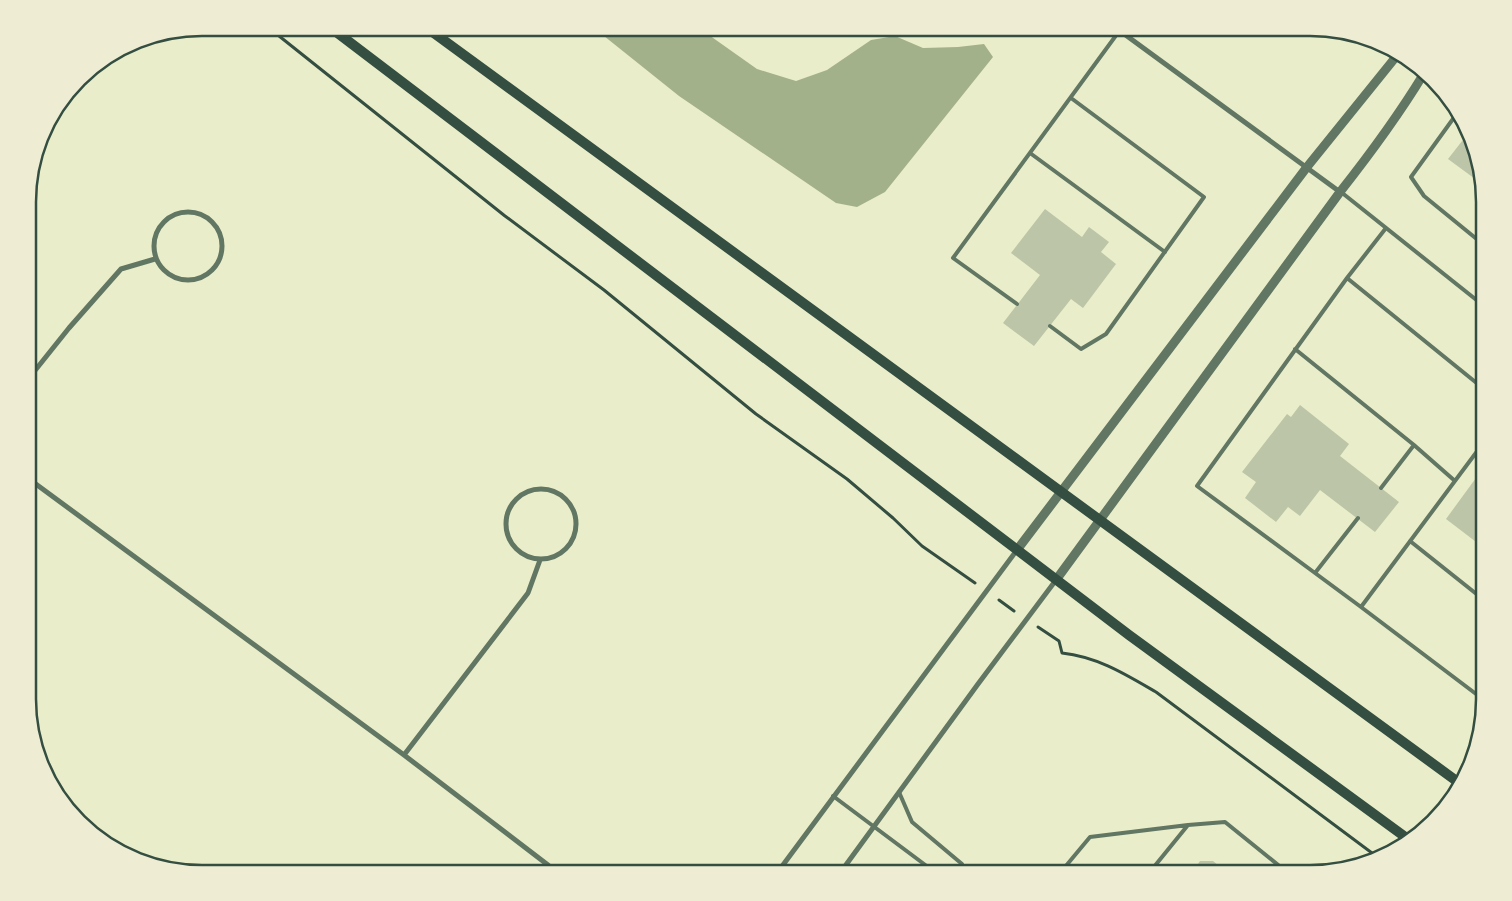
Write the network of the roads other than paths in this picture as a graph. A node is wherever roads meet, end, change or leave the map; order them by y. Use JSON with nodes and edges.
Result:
{"nodes":[{"id":1,"x":342,"y":36,"type":"edge"},
{"id":2,"x":438,"y":36,"type":"edge"},
{"id":3,"x":1113,"y":36,"type":"edge"},
{"id":4,"x":1128,"y":36,"type":"edge"},
{"id":5,"x":1394,"y":59,"type":"edge"},
{"id":6,"x":1421,"y":79,"type":"edge"},
{"id":7,"x":1071,"y":98,"type":"junction"},
{"id":8,"x":1453,"y":119,"type":"edge"},
{"id":9,"x":1030,"y":153,"type":"junction"},
{"id":10,"x":1307,"y":167,"type":"junction"},
{"id":11,"x":1340,"y":192,"type":"junction"},
{"id":12,"x":1386,"y":228,"type":"junction"},
{"id":13,"x":1475,"y":238,"type":"edge"},
{"id":14,"x":1165,"y":252,"type":"junction"},
{"id":15,"x":155,"y":259,"type":"junction"},
{"id":16,"x":1347,"y":278,"type":"junction"},
{"id":17,"x":1475,"y":299,"type":"edge"},
{"id":18,"x":1017,"y":304,"type":"dead end"},
{"id":19,"x":1050,"y":326,"type":"dead end"},
{"id":20,"x":1295,"y":349,"type":"junction"},
{"id":21,"x":36,"y":369,"type":"edge"},
{"id":22,"x":1475,"y":382,"type":"edge"},
{"id":23,"x":1414,"y":445,"type":"junction"},
{"id":24,"x":1475,"y":454,"type":"edge"},
{"id":25,"x":1455,"y":481,"type":"junction"},
{"id":26,"x":36,"y":484,"type":"edge"},
{"id":27,"x":1381,"y":488,"type":"dead end"},
{"id":28,"x":1060,"y":492,"type":"junction"},
{"id":29,"x":1358,"y":518,"type":"dead end"},
{"id":30,"x":1100,"y":520,"type":"junction"},
{"id":31,"x":1410,"y":541,"type":"junction"},
{"id":32,"x":1017,"y":550,"type":"junction"},
{"id":33,"x":540,"y":560,"type":"junction"},
{"id":34,"x":1315,"y":574,"type":"junction"},
{"id":35,"x":1056,"y":580,"type":"junction"},
{"id":36,"x":1475,"y":593,"type":"edge"},
{"id":37,"x":1361,"y":607,"type":"junction"},
{"id":38,"x":1475,"y":694,"type":"edge"},
{"id":39,"x":404,"y":755,"type":"junction"},
{"id":40,"x":1455,"y":780,"type":"edge"},
{"id":41,"x":899,"y":792,"type":"junction"},
{"id":42,"x":833,"y":796,"type":"junction"},
{"id":43,"x":1188,"y":825,"type":"junction"},
{"id":44,"x":874,"y":826,"type":"junction"},
{"id":45,"x":1404,"y":836,"type":"edge"},
{"id":46,"x":783,"y":864,"type":"edge"},
{"id":47,"x":846,"y":864,"type":"edge"},
{"id":48,"x":925,"y":864,"type":"edge"},
{"id":49,"x":962,"y":864,"type":"edge"},
{"id":50,"x":1067,"y":864,"type":"edge"},
{"id":51,"x":1156,"y":864,"type":"edge"},
{"id":52,"x":1277,"y":864,"type":"edge"},
{"id":53,"x":549,"y":865,"type":"edge"}],
"edges":[{"from":1,"to":32,"type":"main road"},
{"from":2,"to":28,"type":"main road"},
{"from":3,"to":7,"type":"lane"},
{"from":4,"to":10,"type":"street"},
{"from":5,"to":10,"type":"street"},
{"from":6,"to":11,"type":"street"},
{"from":7,"to":9,"type":"lane"},
{"from":7,"to":14,"type":"lane"},
{"from":8,"to":13,"type":"lane"},
{"from":9,"to":14,"type":"lane"},
{"from":9,"to":18,"type":"lane"},
{"from":10,"to":11,"type":"street"},
{"from":10,"to":28,"type":"street"},
{"from":11,"to":12,"type":"lane"},
{"from":11,"to":30,"type":"street"},
{"from":12,"to":16,"type":"lane"},
{"from":12,"to":17,"type":"lane"},
{"from":14,"to":19,"type":"lane"},
{"from":15,"to":15,"type":"street"},
{"from":15,"to":21,"type":"street"},
{"from":16,"to":20,"type":"lane"},
{"from":16,"to":22,"type":"lane"},
{"from":20,"to":23,"type":"lane"},
{"from":20,"to":34,"type":"lane"},
{"from":23,"to":25,"type":"lane"},
{"from":23,"to":27,"type":"lane"},
{"from":24,"to":25,"type":"lane"},
{"from":25,"to":31,"type":"lane"},
{"from":26,"to":39,"type":"street"},
{"from":28,"to":30,"type":"main road"},
{"from":28,"to":32,"type":"street"},
{"from":29,"to":34,"type":"lane"},
{"from":30,"to":35,"type":"street"},
{"from":30,"to":40,"type":"main road"},
{"from":31,"to":36,"type":"lane"},
{"from":31,"to":37,"type":"lane"},
{"from":32,"to":35,"type":"main road"},
{"from":32,"to":42,"type":"street"},
{"from":33,"to":33,"type":"street"},
{"from":33,"to":39,"type":"street"},
{"from":34,"to":37,"type":"lane"},
{"from":35,"to":41,"type":"street"},
{"from":35,"to":45,"type":"main road"},
{"from":37,"to":38,"type":"lane"},
{"from":39,"to":53,"type":"street"},
{"from":41,"to":44,"type":"street"},
{"from":41,"to":49,"type":"lane"},
{"from":42,"to":44,"type":"lane"},
{"from":42,"to":46,"type":"street"},
{"from":43,"to":50,"type":"lane"},
{"from":43,"to":51,"type":"lane"},
{"from":43,"to":52,"type":"lane"},
{"from":44,"to":47,"type":"street"},
{"from":44,"to":48,"type":"lane"}]}
